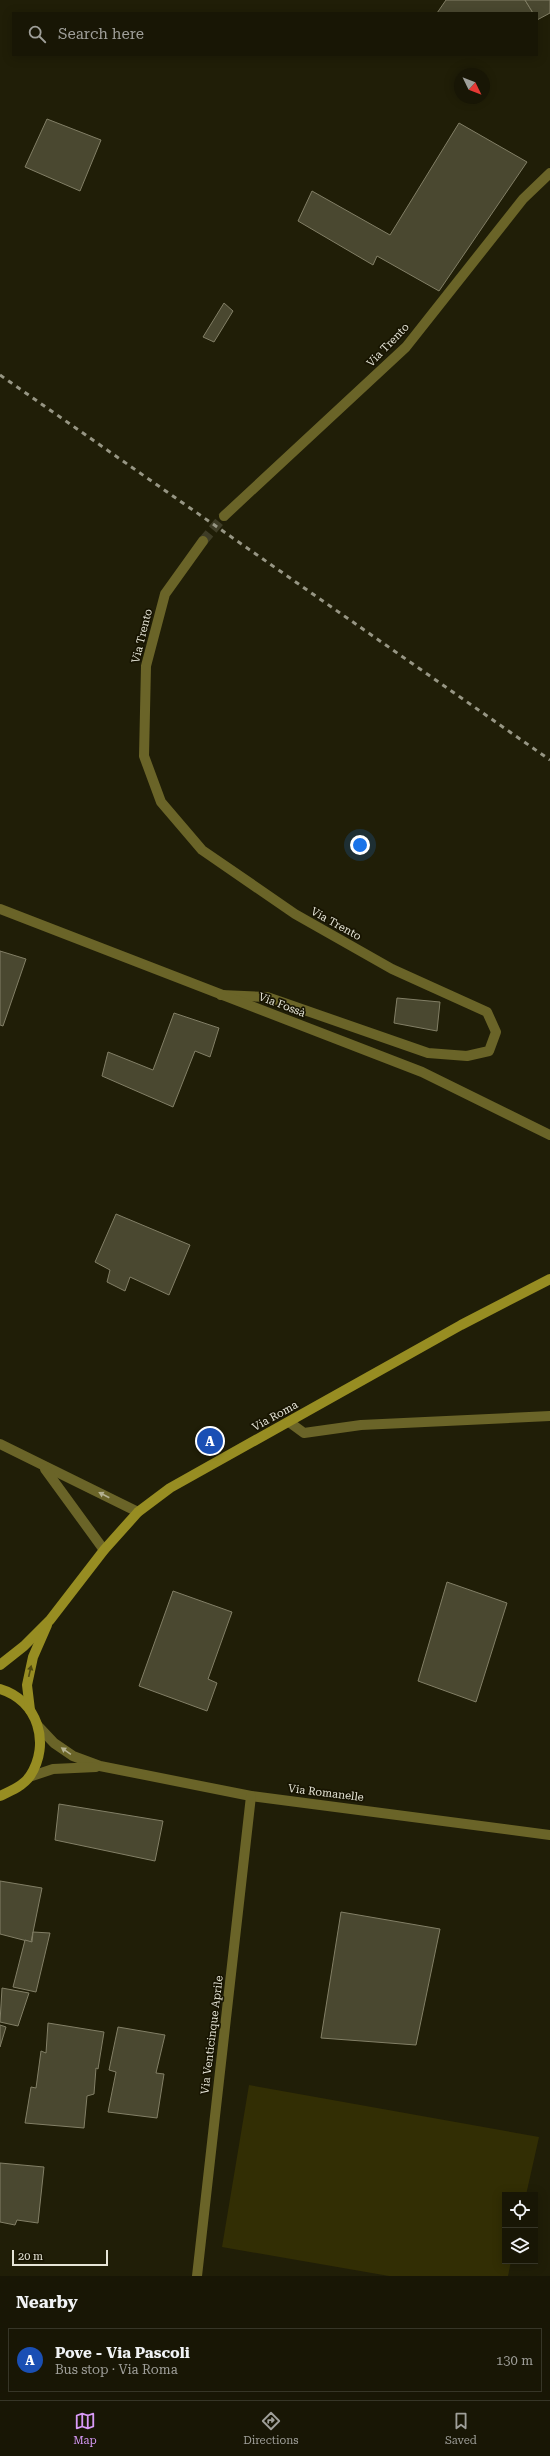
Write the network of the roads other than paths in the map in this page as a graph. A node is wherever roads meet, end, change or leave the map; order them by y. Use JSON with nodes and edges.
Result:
{"nodes":[{"id":1,"x":550,"y":173,"type":"edge"},
{"id":2,"x":224,"y":516,"type":"tunnel mouth"},
{"id":3,"x":203,"y":541,"type":"tunnel mouth"},
{"id":4,"x":0,"y":910,"type":"edge"},
{"id":5,"x":221,"y":995,"type":"junction"},
{"id":6,"x":550,"y":1134,"type":"edge"},
{"id":7,"x":550,"y":1279,"type":"edge"},
{"id":8,"x":550,"y":1416,"type":"edge"},
{"id":9,"x":289,"y":1422,"type":"junction"},
{"id":10,"x":0,"y":1444,"type":"edge"},
{"id":11,"x":44,"y":1467,"type":"junction"},
{"id":12,"x":138,"y":1512,"type":"junction"},
{"id":13,"x":104,"y":1550,"type":"junction"},
{"id":14,"x":50,"y":1620,"type":"junction"},
{"id":15,"x":0,"y":1664,"type":"edge"},
{"id":16,"x":0,"y":1689,"type":"edge"},
{"id":17,"x":30,"y":1710,"type":"junction"},
{"id":18,"x":38,"y":1726,"type":"junction"},
{"id":19,"x":100,"y":1766,"type":"junction"},
{"id":20,"x":29,"y":1777,"type":"junction"},
{"id":21,"x":0,"y":1796,"type":"edge"},
{"id":22,"x":251,"y":1796,"type":"junction"},
{"id":23,"x":550,"y":1835,"type":"edge"},
{"id":24,"x":196,"y":2276,"type":"edge"}],
"edges":[{"from":1,"to":2,"type":"street","name":"Via Trento"},
{"from":3,"to":5,"type":"street","name":"Via Trento"},
{"from":4,"to":5,"type":"street","name":"Via Fossà"},
{"from":5,"to":6,"type":"street","name":"Via Fossà"},
{"from":7,"to":9,"type":"main road","name":"Via Roma"},
{"from":8,"to":9,"type":"street"},
{"from":9,"to":12,"type":"main road","name":"Via Roma"},
{"from":10,"to":11,"type":"street"},
{"from":12,"to":11,"type":"street","one_way":true},
{"from":11,"to":13,"type":"street"},
{"from":12,"to":13,"type":"main road","name":"Via Roma"},
{"from":13,"to":14,"type":"main road","name":"Via Roma"},
{"from":14,"to":15,"type":"main road","name":"Via Roma"},
{"from":17,"to":14,"type":"main road","name":"Via Roma","one_way":true},
{"from":16,"to":17,"type":"main road","name":"Via Roma"},
{"from":17,"to":18,"type":"main road","name":"Via Roma"},
{"from":19,"to":18,"type":"street","one_way":true},
{"from":18,"to":20,"type":"main road","name":"Via Roma"},
{"from":19,"to":20,"type":"street"},
{"from":19,"to":22,"type":"street","name":"Via Romanelle"},
{"from":20,"to":21,"type":"main road","name":"Via Roma"},
{"from":22,"to":23,"type":"street","name":"Via Romanelle"},
{"from":22,"to":24,"type":"street","name":"Via Venticinque Aprile"}]}
